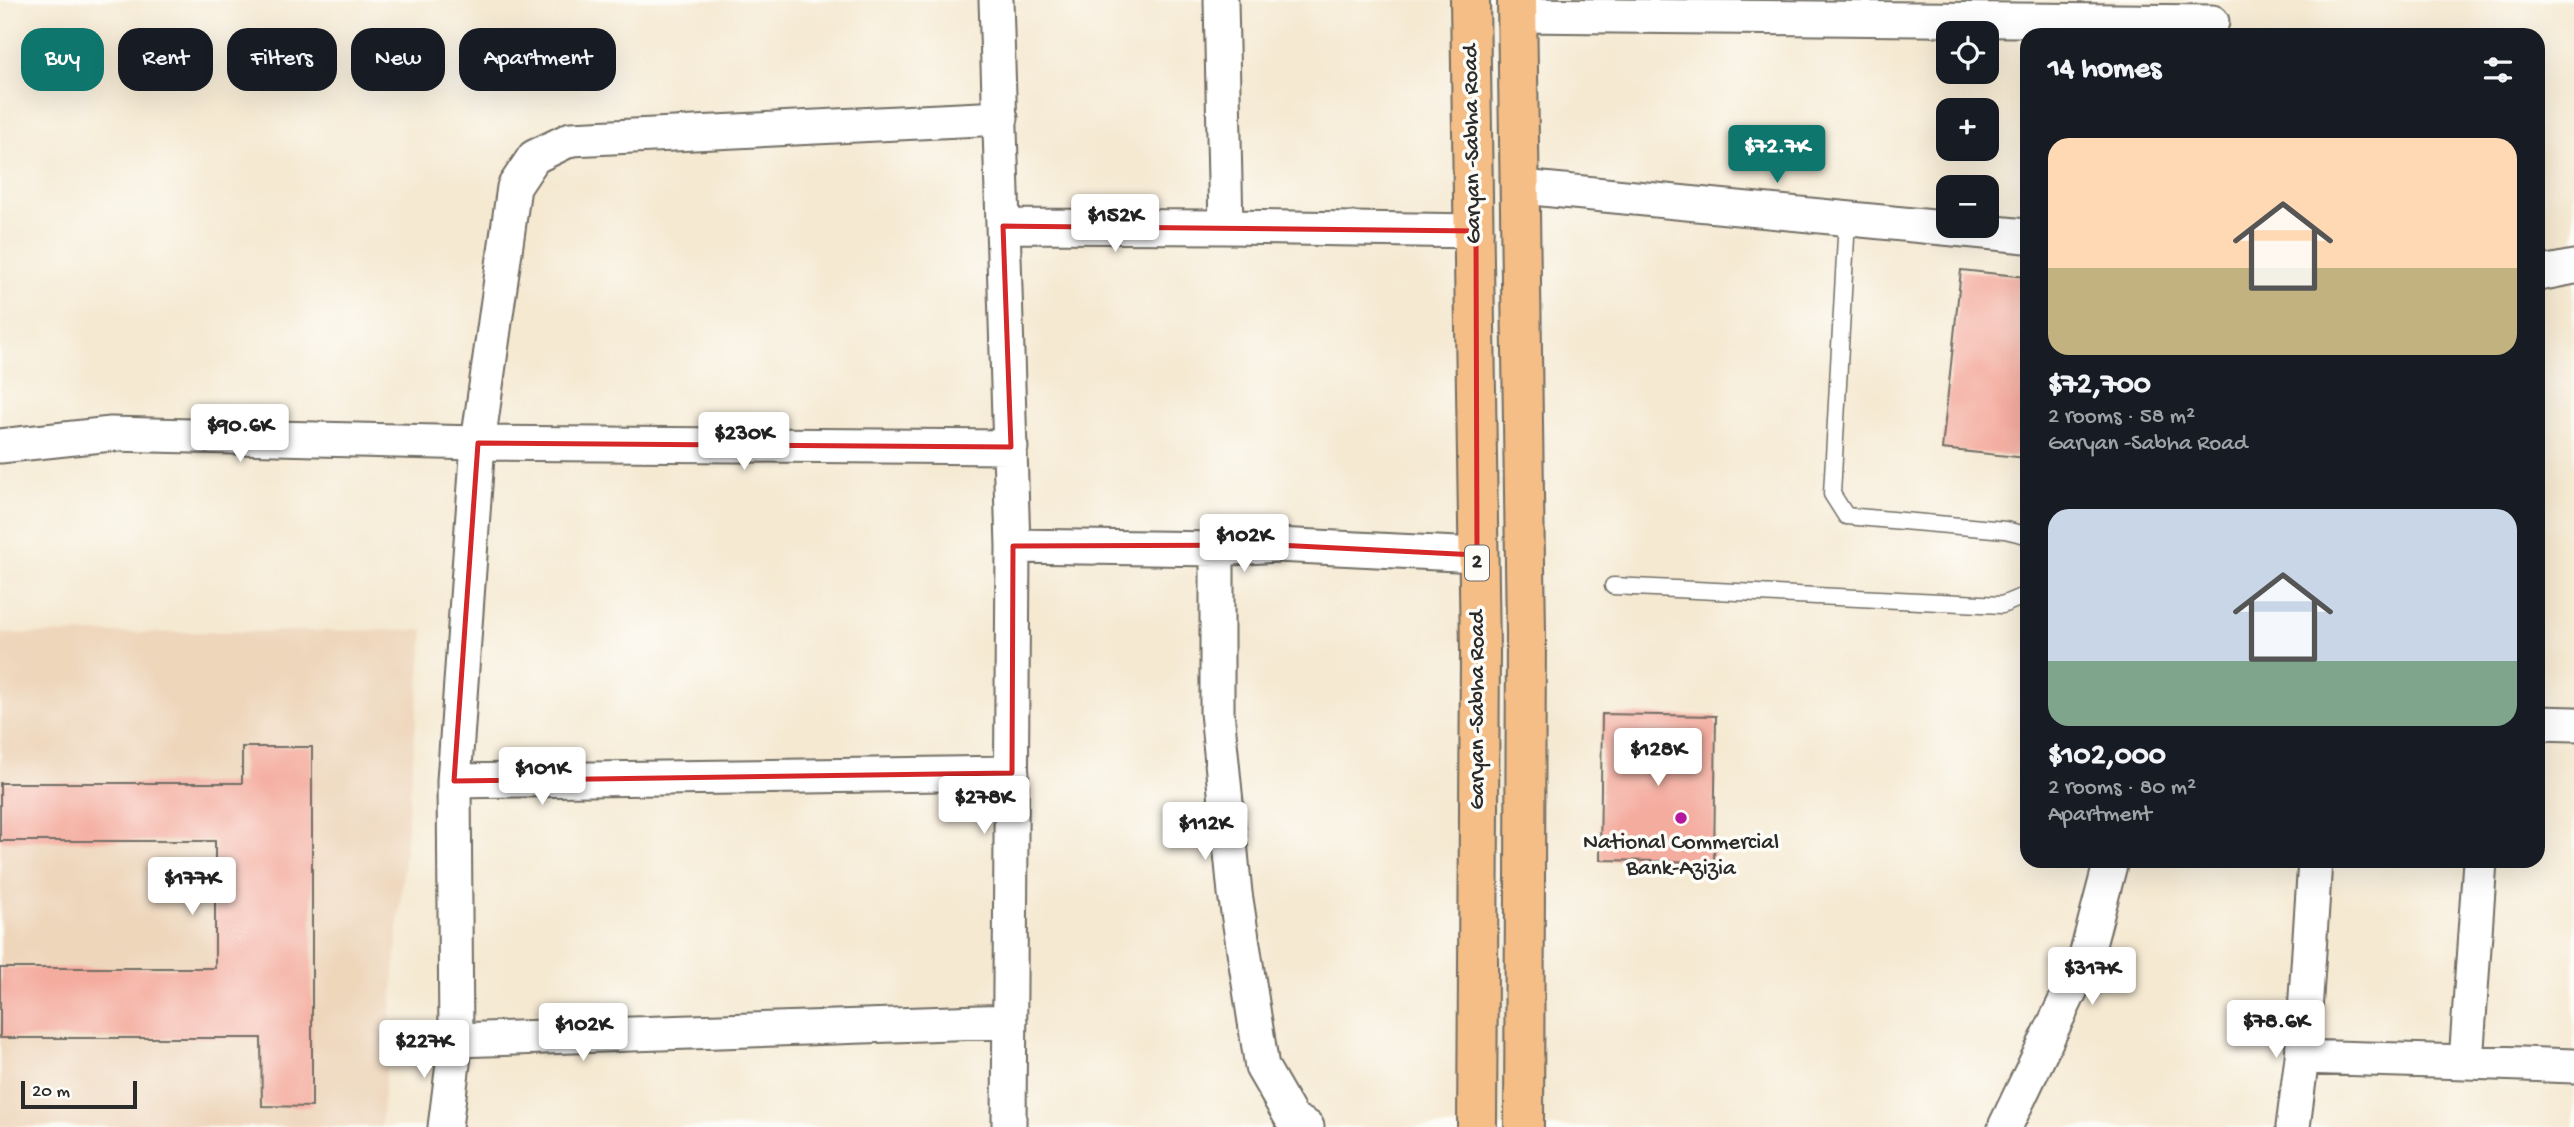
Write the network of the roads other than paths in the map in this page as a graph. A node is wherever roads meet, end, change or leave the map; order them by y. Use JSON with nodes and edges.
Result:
{"nodes":[{"id":1,"x":996,"y":0,"type":"edge"},
{"id":2,"x":1222,"y":0,"type":"edge"},
{"id":3,"x":1470,"y":0,"type":"edge"},
{"id":4,"x":1517,"y":8,"type":"edge"},
{"id":5,"x":2212,"y":19,"type":"edge"},
{"id":6,"x":1000,"y":118,"type":"junction"},
{"id":7,"x":1522,"y":187,"type":"junction"},
{"id":8,"x":1847,"y":219,"type":"junction"},
{"id":9,"x":1003,"y":226,"type":"junction"},
{"id":10,"x":1227,"y":227,"type":"junction"},
{"id":11,"x":1476,"y":231,"type":"junction"},
{"id":12,"x":2020,"y":235,"type":"edge"},
{"id":13,"x":2574,"y":267,"type":"edge"},
{"id":14,"x":2545,"y":273,"type":"edge"},
{"id":15,"x":478,"y":443,"type":"junction"},
{"id":16,"x":0,"y":446,"type":"edge"},
{"id":17,"x":1011,"y":447,"type":"junction"},
{"id":18,"x":2020,"y":534,"type":"edge"},
{"id":19,"x":1013,"y":546,"type":"junction"},
{"id":20,"x":1217,"y":550,"type":"junction"},
{"id":21,"x":1477,"y":555,"type":"junction"},
{"id":22,"x":1613,"y":586,"type":"dead end"},
{"id":23,"x":2020,"y":598,"type":"edge"},
{"id":24,"x":2545,"y":723,"type":"edge"},
{"id":25,"x":2574,"y":724,"type":"edge"},
{"id":26,"x":1012,"y":774,"type":"junction"},
{"id":27,"x":454,"y":781,"type":"junction"},
{"id":28,"x":2110,"y":868,"type":"edge"},
{"id":29,"x":2315,"y":868,"type":"edge"},
{"id":30,"x":2480,"y":868,"type":"edge"},
{"id":31,"x":1010,"y":1021,"type":"junction"},
{"id":32,"x":456,"y":1040,"type":"junction"},
{"id":33,"x":2302,"y":1057,"type":"junction"},
{"id":34,"x":2466,"y":1062,"type":"junction"},
{"id":35,"x":2574,"y":1066,"type":"edge"},
{"id":36,"x":445,"y":1127,"type":"edge"},
{"id":37,"x":1009,"y":1127,"type":"edge"},
{"id":38,"x":1307,"y":1127,"type":"edge"},
{"id":39,"x":1477,"y":1127,"type":"edge"},
{"id":40,"x":1524,"y":1127,"type":"edge"},
{"id":41,"x":2005,"y":1127,"type":"edge"},
{"id":42,"x":2292,"y":1127,"type":"edge"}],
"edges":[{"from":1,"to":6,"type":"street"},
{"from":2,"to":10,"type":"street"},
{"from":3,"to":11,"type":"highway","name":"Garyan -Sabha Road","number":"2"},
{"from":4,"to":5,"type":"street"},
{"from":4,"to":7,"type":"highway","name":"Garyan -Sabha Road"},
{"from":6,"to":9,"type":"street"},
{"from":6,"to":15,"type":"street"},
{"from":7,"to":8,"type":"street"},
{"from":7,"to":40,"type":"highway","name":"Garyan -Sabha Road"},
{"from":8,"to":12,"type":"street"},
{"from":8,"to":18,"type":"lane"},
{"from":9,"to":10,"type":"street"},
{"from":9,"to":17,"type":"street"},
{"from":10,"to":11,"type":"street"},
{"from":11,"to":21,"type":"highway","name":"Garyan -Sabha Road","number":"2"},
{"from":13,"to":14,"type":"street"},
{"from":15,"to":16,"type":"street"},
{"from":15,"to":17,"type":"street"},
{"from":15,"to":27,"type":"street"},
{"from":17,"to":19,"type":"street"},
{"from":19,"to":20,"type":"street"},
{"from":19,"to":26,"type":"street"},
{"from":20,"to":21,"type":"street"},
{"from":20,"to":38,"type":"street"},
{"from":21,"to":39,"type":"highway","name":"Garyan -Sabha Road","number":"2"},
{"from":22,"to":23,"type":"lane"},
{"from":24,"to":25,"type":"street"},
{"from":26,"to":27,"type":"street"},
{"from":26,"to":31,"type":"street"},
{"from":27,"to":32,"type":"street"},
{"from":28,"to":41,"type":"street"},
{"from":29,"to":33,"type":"street"},
{"from":30,"to":34,"type":"street"},
{"from":31,"to":32,"type":"street"},
{"from":31,"to":37,"type":"street"},
{"from":32,"to":36,"type":"street"},
{"from":33,"to":34,"type":"street"},
{"from":33,"to":42,"type":"street"},
{"from":34,"to":35,"type":"street"}]}
